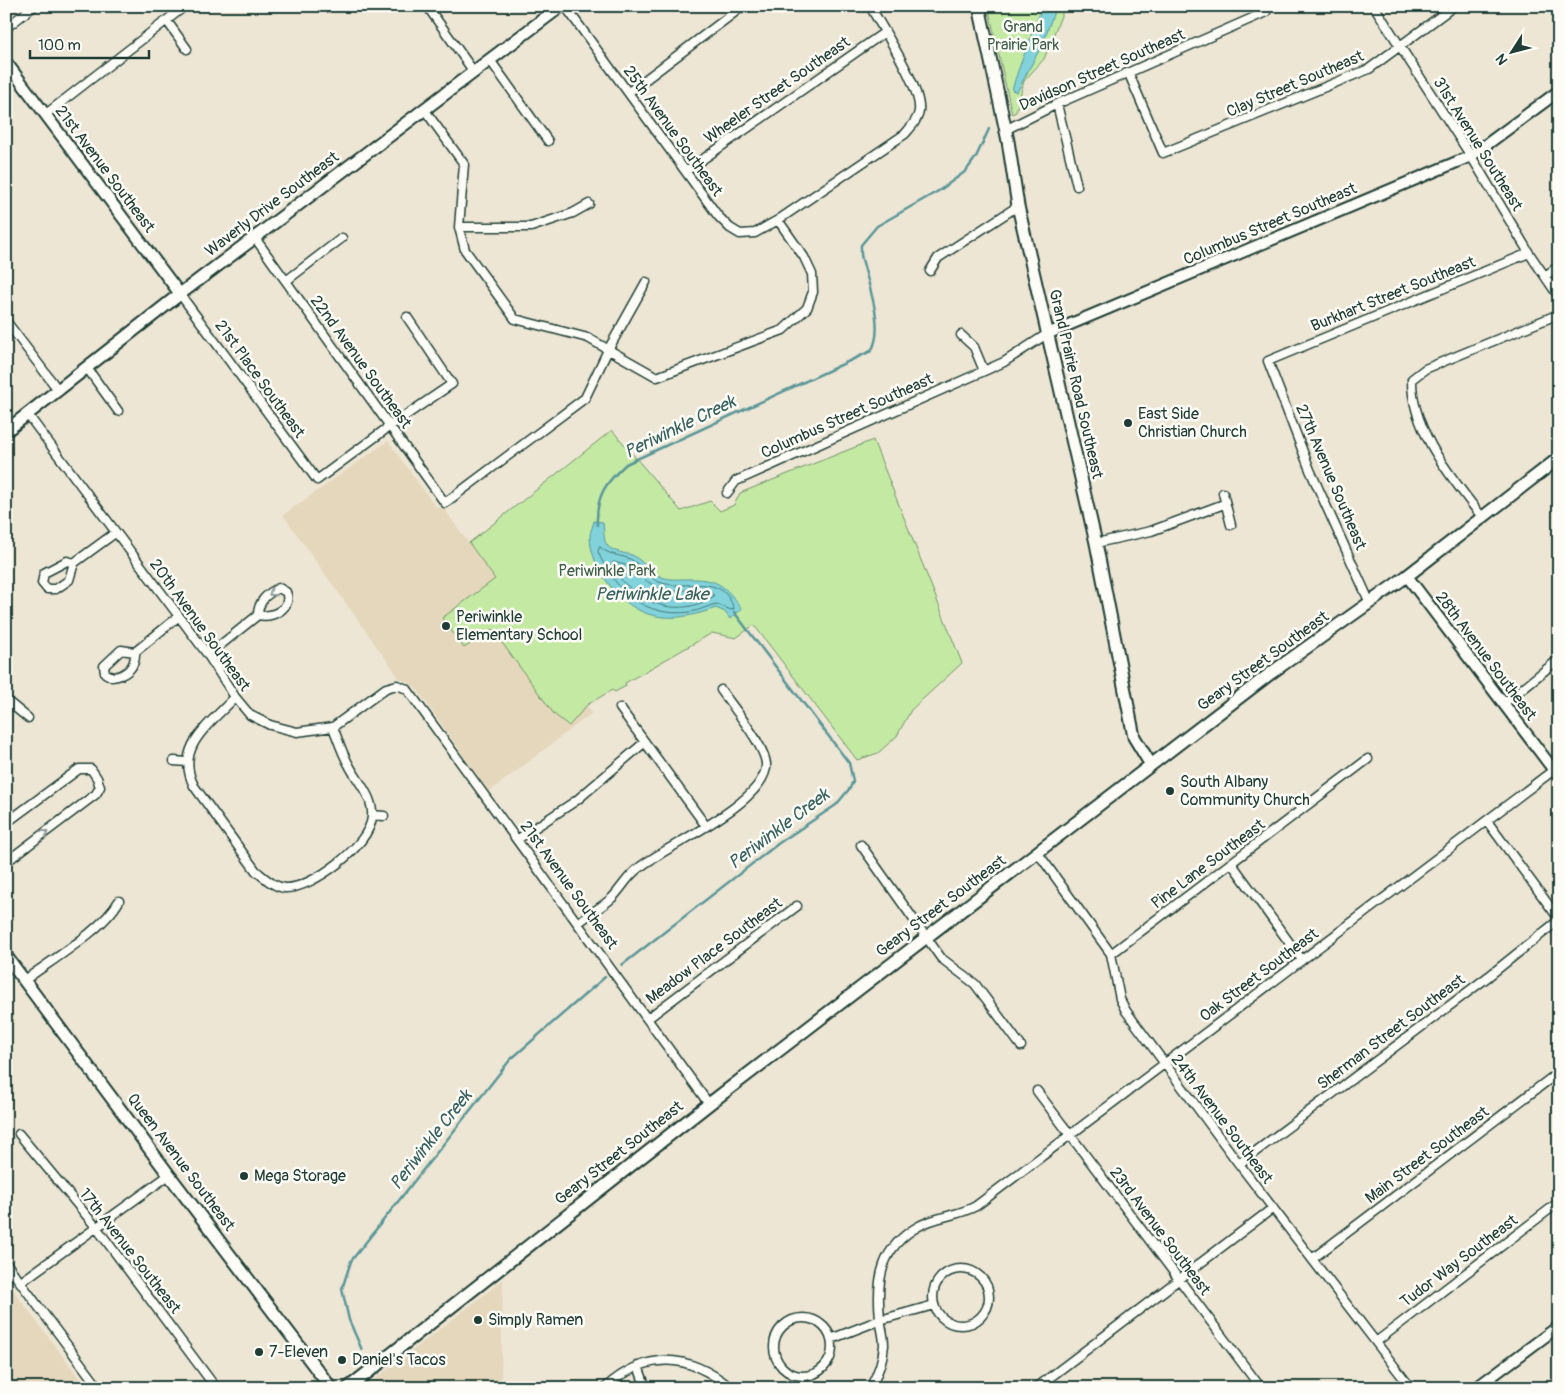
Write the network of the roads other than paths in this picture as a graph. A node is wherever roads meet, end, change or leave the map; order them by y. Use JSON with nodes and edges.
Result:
{"nodes":[{"id":1,"x":34,"y":6,"type":"edge"},
{"id":2,"x":185,"y":6,"type":"edge"},
{"id":3,"x":427,"y":6,"type":"edge"},
{"id":4,"x":561,"y":6,"type":"edge"},
{"id":5,"x":565,"y":6,"type":"edge"},
{"id":6,"x":744,"y":6,"type":"edge"},
{"id":7,"x":870,"y":6,"type":"edge"},
{"id":8,"x":979,"y":6,"type":"edge"},
{"id":9,"x":1374,"y":6,"type":"edge"},
{"id":10,"x":1454,"y":6,"type":"edge"},
{"id":11,"x":1264,"y":9,"type":"edge"},
{"id":12,"x":167,"y":21,"type":"junction"},
{"id":13,"x":6,"y":28,"type":"edge"},
{"id":14,"x":885,"y":32,"type":"junction"},
{"id":15,"x":1399,"y":47,"type":"junction"},
{"id":16,"x":187,"y":49,"type":"dead end"},
{"id":17,"x":490,"y":60,"type":"junction"},
{"id":18,"x":6,"y":62,"type":"edge"},
{"id":19,"x":474,"y":72,"type":"junction"},
{"id":20,"x":1129,"y":74,"type":"junction"},
{"id":21,"x":1559,"y":91,"type":"edge"},
{"id":22,"x":629,"y":92,"type":"junction"},
{"id":23,"x":1057,"y":104,"type":"junction"},
{"id":24,"x":424,"y":109,"type":"junction"},
{"id":25,"x":46,"y":114,"type":"junction"},
{"id":26,"x":1005,"y":130,"type":"junction"},
{"id":27,"x":548,"y":141,"type":"dead end"},
{"id":28,"x":1471,"y":156,"type":"junction"},
{"id":29,"x":686,"y":171,"type":"junction"},
{"id":30,"x":1077,"y":186,"type":"dead end"},
{"id":31,"x":589,"y":204,"type":"dead end"},
{"id":32,"x":1018,"y":206,"type":"junction"},
{"id":33,"x":778,"y":220,"type":"junction"},
{"id":34,"x":459,"y":226,"type":"junction"},
{"id":35,"x":255,"y":238,"type":"junction"},
{"id":36,"x":342,"y":238,"type":"dead end"},
{"id":37,"x":1529,"y":253,"type":"junction"},
{"id":38,"x":1559,"y":266,"type":"edge"},
{"id":39,"x":930,"y":271,"type":"dead end"},
{"id":40,"x":1545,"y":276,"type":"junction"},
{"id":41,"x":286,"y":281,"type":"junction"},
{"id":42,"x":646,"y":282,"type":"dead end"},
{"id":43,"x":180,"y":294,"type":"junction"},
{"id":44,"x":1559,"y":297,"type":"edge"},
{"id":45,"x":1559,"y":314,"type":"edge"},
{"id":46,"x":406,"y":317,"type":"dead end"},
{"id":47,"x":6,"y":321,"type":"edge"},
{"id":48,"x":1047,"y":334,"type":"junction"},
{"id":49,"x":961,"y":335,"type":"dead end"},
{"id":50,"x":608,"y":350,"type":"junction"},
{"id":51,"x":1268,"y":361,"type":"joint"},
{"id":52,"x":87,"y":368,"type":"junction"},
{"id":53,"x":984,"y":371,"type":"junction"},
{"id":54,"x":59,"y":391,"type":"junction"},
{"id":55,"x":118,"y":411,"type":"dead end"},
{"id":56,"x":28,"y":415,"type":"junction"},
{"id":57,"x":390,"y":426,"type":"junction"},
{"id":58,"x":6,"y":431,"type":"edge"},
{"id":59,"x":1559,"y":458,"type":"edge"},
{"id":60,"x":727,"y":493,"type":"dead end"},
{"id":61,"x":1223,"y":493,"type":"dead end"},
{"id":62,"x":1224,"y":504,"type":"junction"},
{"id":63,"x":1482,"y":517,"type":"junction"},
{"id":64,"x":1232,"y":525,"type":"dead end"},
{"id":65,"x":115,"y":533,"type":"junction"},
{"id":66,"x":1096,"y":543,"type":"junction"},
{"id":67,"x":74,"y":563,"type":"dead end"},
{"id":68,"x":1407,"y":576,"type":"junction"},
{"id":69,"x":1370,"y":604,"type":"junction"},
{"id":70,"x":258,"y":615,"type":"dead end"},
{"id":71,"x":178,"y":617,"type":"junction"},
{"id":72,"x":134,"y":652,"type":"dead end"},
{"id":73,"x":208,"y":654,"type":"junction"},
{"id":74,"x":1559,"y":659,"type":"edge"},
{"id":75,"x":403,"y":686,"type":"joint"},
{"id":76,"x":721,"y":690,"type":"dead end"},
{"id":77,"x":235,"y":697,"type":"junction"},
{"id":78,"x":6,"y":700,"type":"edge"},
{"id":79,"x":1502,"y":704,"type":"junction"},
{"id":80,"x":620,"y":708,"type":"dead end"},
{"id":81,"x":28,"y":718,"type":"dead end"},
{"id":82,"x":333,"y":726,"type":"junction"},
{"id":83,"x":645,"y":742,"type":"junction"},
{"id":84,"x":1368,"y":758,"type":"dead end"},
{"id":85,"x":174,"y":761,"type":"dead end"},
{"id":86,"x":187,"y":762,"type":"junction"},
{"id":87,"x":1151,"y":765,"type":"junction"},
{"id":88,"x":1557,"y":771,"type":"edge"},
{"id":89,"x":372,"y":815,"type":"junction"},
{"id":90,"x":384,"y":816,"type":"dead end"},
{"id":91,"x":1487,"y":821,"type":"junction"},
{"id":92,"x":6,"y":823,"type":"edge"},
{"id":93,"x":706,"y":826,"type":"junction"},
{"id":94,"x":518,"y":839,"type":"junction"},
{"id":95,"x":861,"y":845,"type":"dead end"},
{"id":96,"x":1038,"y":853,"type":"junction"},
{"id":97,"x":6,"y":862,"type":"edge"},
{"id":98,"x":1232,"y":864,"type":"junction"},
{"id":99,"x":283,"y":888,"type":"junction"},
{"id":100,"x":282,"y":898,"type":"dead end"},
{"id":101,"x":119,"y":901,"type":"dead end"},
{"id":102,"x":797,"y":906,"type":"dead end"},
{"id":103,"x":1559,"y":920,"type":"edge"},
{"id":104,"x":578,"y":923,"type":"junction"},
{"id":105,"x":927,"y":938,"type":"junction"},
{"id":106,"x":1111,"y":954,"type":"junction"},
{"id":107,"x":6,"y":956,"type":"edge"},
{"id":108,"x":1302,"y":960,"type":"junction"},
{"id":109,"x":25,"y":980,"type":"junction"},
{"id":110,"x":647,"y":1019,"type":"junction"},
{"id":111,"x":1021,"y":1046,"type":"dead end"},
{"id":112,"x":1164,"y":1064,"type":"junction"},
{"id":113,"x":1559,"y":1072,"type":"edge"},
{"id":114,"x":1037,"y":1091,"type":"dead end"},
{"id":115,"x":709,"y":1104,"type":"junction"},
{"id":116,"x":19,"y":1134,"type":"dead end"},
{"id":117,"x":1070,"y":1135,"type":"junction"},
{"id":118,"x":1239,"y":1164,"type":"junction"},
{"id":119,"x":169,"y":1175,"type":"junction"},
{"id":120,"x":1559,"y":1202,"type":"edge"},
{"id":121,"x":1273,"y":1208,"type":"junction"},
{"id":122,"x":96,"y":1227,"type":"junction"},
{"id":123,"x":1312,"y":1259,"type":"junction"},
{"id":124,"x":6,"y":1263,"type":"edge"},
{"id":125,"x":1179,"y":1279,"type":"junction"},
{"id":126,"x":21,"y":1282,"type":"junction"},
{"id":127,"x":934,"y":1305,"type":"junction"},
{"id":128,"x":880,"y":1320,"type":"junction"},
{"id":129,"x":1559,"y":1326,"type":"edge"},
{"id":130,"x":831,"y":1339,"type":"junction"},
{"id":131,"x":1376,"y":1342,"type":"junction"},
{"id":132,"x":638,"y":1366,"type":"junction"},
{"id":133,"x":99,"y":1388,"type":"edge"},
{"id":134,"x":216,"y":1388,"type":"edge"},
{"id":135,"x":331,"y":1388,"type":"edge"},
{"id":136,"x":348,"y":1388,"type":"edge"},
{"id":137,"x":605,"y":1388,"type":"edge"},
{"id":138,"x":646,"y":1388,"type":"edge"},
{"id":139,"x":730,"y":1388,"type":"edge"},
{"id":140,"x":870,"y":1388,"type":"edge"},
{"id":141,"x":1036,"y":1388,"type":"edge"},
{"id":142,"x":1261,"y":1388,"type":"edge"},
{"id":143,"x":1411,"y":1388,"type":"edge"},
{"id":144,"x":1476,"y":1388,"type":"edge"}],
"edges":[{"from":1,"to":13,"type":"street"},
{"from":2,"to":12,"type":"street"},
{"from":3,"to":19,"type":"street"},
{"from":4,"to":17,"type":"main road","name":"Waverly Drive Southeast"},
{"from":5,"to":22,"type":"street","name":"25th Avenue Southeast"},
{"from":6,"to":22,"type":"street"},
{"from":7,"to":14,"type":"street"},
{"from":8,"to":26,"type":"main road","name":"Grand Prairie Road Southeast"},
{"from":9,"to":15,"type":"street","name":"31st Avenue Southeast"},
{"from":10,"to":15,"type":"street","name":"Clay Street Southeast"},
{"from":11,"to":20,"type":"street","name":"Davidson Street Southeast"},
{"from":12,"to":16,"type":"street"},
{"from":12,"to":25,"type":"street"},
{"from":14,"to":29,"type":"street","name":"Wheeler Street Southeast"},
{"from":14,"to":33,"type":"street","name":"25th Avenue Southeast"},
{"from":15,"to":20,"type":"street","name":"Clay Street Southeast"},
{"from":15,"to":28,"type":"street","name":"31st Avenue Southeast"},
{"from":17,"to":19,"type":"main road","name":"Waverly Drive Southeast"},
{"from":17,"to":27,"type":"street"},
{"from":18,"to":25,"type":"street","name":"21st Avenue Southeast"},
{"from":19,"to":24,"type":"main road","name":"Waverly Drive Southeast"},
{"from":20,"to":23,"type":"street","name":"Davidson Street Southeast"},
{"from":21,"to":28,"type":"street","name":"Columbus Street Southeast"},
{"from":22,"to":29,"type":"street","name":"25th Avenue Southeast"},
{"from":23,"to":26,"type":"street","name":"Davidson Street Southeast"},
{"from":23,"to":30,"type":"street"},
{"from":24,"to":34,"type":"street"},
{"from":24,"to":35,"type":"main road","name":"Waverly Drive Southeast"},
{"from":25,"to":43,"type":"street","name":"21st Avenue Southeast"},
{"from":26,"to":32,"type":"main road","name":"Grand Prairie Road Southeast"},
{"from":28,"to":37,"type":"street","name":"31st Avenue Southeast"},
{"from":28,"to":48,"type":"street","name":"Columbus Street Southeast"},
{"from":29,"to":33,"type":"street","name":"25th Avenue Southeast"},
{"from":31,"to":34,"type":"street"},
{"from":32,"to":39,"type":"street"},
{"from":32,"to":48,"type":"main road","name":"Grand Prairie Road Southeast"},
{"from":33,"to":50,"type":"street"},
{"from":34,"to":50,"type":"street"},
{"from":35,"to":41,"type":"street","name":"22nd Avenue Southeast"},
{"from":35,"to":43,"type":"main road","name":"Waverly Drive Southeast"},
{"from":36,"to":41,"type":"street"},
{"from":37,"to":40,"type":"street","name":"31st Avenue Southeast"},
{"from":37,"to":51,"type":"street","name":"Burkhart Street Southeast"},
{"from":38,"to":40,"type":"street"},
{"from":40,"to":44,"type":"street","name":"31st Avenue Southeast"},
{"from":41,"to":57,"type":"street","name":"22nd Avenue Southeast"},
{"from":42,"to":50,"type":"street"},
{"from":43,"to":52,"type":"main road","name":"Waverly Drive Southeast"},
{"from":43,"to":57,"type":"street","name":"21st Place Southeast"},
{"from":45,"to":63,"type":"street"},
{"from":46,"to":57,"type":"street"},
{"from":47,"to":54,"type":"street"},
{"from":48,"to":53,"type":"street","name":"Columbus Street Southeast"},
{"from":48,"to":66,"type":"main road","name":"Grand Prairie Road Southeast"},
{"from":49,"to":53,"type":"street"},
{"from":50,"to":57,"type":"street","name":"22nd Avenue Southeast"},
{"from":51,"to":69,"type":"street","name":"27th Avenue Southeast"},
{"from":52,"to":54,"type":"main road","name":"Waverly Drive Southeast"},
{"from":52,"to":55,"type":"street"},
{"from":53,"to":60,"type":"street","name":"Columbus Street Southeast"},
{"from":54,"to":56,"type":"main road","name":"Waverly Drive Southeast"},
{"from":56,"to":58,"type":"main road","name":"Waverly Drive Southeast"},
{"from":56,"to":65,"type":"street","name":"20th Avenue Southeast"},
{"from":59,"to":63,"type":"main road","name":"Geary Street Southeast"},
{"from":61,"to":62,"type":"street"},
{"from":62,"to":64,"type":"street"},
{"from":62,"to":66,"type":"street"},
{"from":63,"to":68,"type":"main road","name":"Geary Street Southeast"},
{"from":65,"to":67,"type":"street"},
{"from":65,"to":71,"type":"street","name":"20th Avenue Southeast"},
{"from":66,"to":87,"type":"main road","name":"Grand Prairie Road Southeast"},
{"from":68,"to":69,"type":"main road","name":"Geary Street Southeast"},
{"from":68,"to":79,"type":"street","name":"28th Avenue Southeast"},
{"from":69,"to":87,"type":"main road","name":"Geary Street Southeast"},
{"from":70,"to":73,"type":"street"},
{"from":71,"to":72,"type":"street"},
{"from":71,"to":73,"type":"street","name":"20th Avenue Southeast"},
{"from":73,"to":77,"type":"street","name":"20th Avenue Southeast"},
{"from":74,"to":79,"type":"street"},
{"from":75,"to":82,"type":"street","name":"20th Avenue Southeast"},
{"from":75,"to":94,"type":"street","name":"21st Avenue Southeast"},
{"from":76,"to":93,"type":"street"},
{"from":77,"to":82,"type":"street","name":"20th Avenue Southeast"},
{"from":77,"to":86,"type":"street"},
{"from":78,"to":81,"type":"street"},
{"from":79,"to":88,"type":"street","name":"28th Avenue Southeast"},
{"from":80,"to":83,"type":"street"},
{"from":82,"to":89,"type":"street"},
{"from":83,"to":93,"type":"street"},
{"from":83,"to":94,"type":"street"},
{"from":84,"to":98,"type":"street","name":"Pine Lane Southeast"},
{"from":85,"to":86,"type":"street"},
{"from":86,"to":99,"type":"street"},
{"from":87,"to":96,"type":"main road","name":"Geary Street Southeast"},
{"from":88,"to":91,"type":"street","name":"Oak Street Southeast"},
{"from":89,"to":90,"type":"street"},
{"from":89,"to":99,"type":"street"},
{"from":91,"to":103,"type":"street"},
{"from":91,"to":108,"type":"street","name":"Oak Street Southeast"},
{"from":97,"to":92,"type":"street","one_way":true},
{"from":93,"to":104,"type":"street"},
{"from":94,"to":104,"type":"street","name":"21st Avenue Southeast"},
{"from":95,"to":105,"type":"street"},
{"from":96,"to":105,"type":"main road","name":"Geary Street Southeast"},
{"from":96,"to":106,"type":"street","name":"24th Avenue Southeast"},
{"from":98,"to":106,"type":"street","name":"Pine Lane Southeast"},
{"from":98,"to":108,"type":"street"},
{"from":99,"to":100,"type":"street"},
{"from":101,"to":109,"type":"street"},
{"from":102,"to":110,"type":"street","name":"Meadow Place Southeast"},
{"from":103,"to":118,"type":"street","name":"Sherman Street Southeast"},
{"from":104,"to":110,"type":"street","name":"21st Avenue Southeast"},
{"from":105,"to":111,"type":"street"},
{"from":105,"to":115,"type":"main road","name":"Geary Street Southeast"},
{"from":106,"to":112,"type":"street","name":"24th Avenue Southeast"},
{"from":107,"to":109,"type":"main road","name":"Queen Avenue Southeast"},
{"from":108,"to":112,"type":"street","name":"Oak Street Southeast"},
{"from":109,"to":119,"type":"main road","name":"Queen Avenue Southeast"},
{"from":110,"to":115,"type":"street","name":"21st Avenue Southeast"},
{"from":112,"to":117,"type":"street","name":"Oak Street Southeast"},
{"from":112,"to":118,"type":"street","name":"24th Avenue Southeast"},
{"from":113,"to":123,"type":"street","name":"Main Street Southeast"},
{"from":114,"to":117,"type":"street","name":"23rd Avenue Southeast"},
{"from":115,"to":136,"type":"main road","name":"Geary Street Southeast"},
{"from":116,"to":122,"type":"street","name":"17th Avenue Southeast"},
{"from":117,"to":125,"type":"street","name":"23rd Avenue Southeast"},
{"from":117,"to":128,"type":"street","name":"Oak Street Southeast"},
{"from":118,"to":121,"type":"street","name":"24th Avenue Southeast"},
{"from":119,"to":122,"type":"street"},
{"from":119,"to":135,"type":"main road","name":"Queen Avenue Southeast"},
{"from":120,"to":131,"type":"street","name":"Tudor Way Southeast"},
{"from":121,"to":123,"type":"street","name":"24th Avenue Southeast"},
{"from":121,"to":125,"type":"street"},
{"from":122,"to":126,"type":"street"},
{"from":122,"to":134,"type":"street","name":"17th Avenue Southeast"},
{"from":123,"to":131,"type":"street","name":"24th Avenue Southeast"},
{"from":124,"to":126,"type":"street"},
{"from":125,"to":141,"type":"street"},
{"from":125,"to":142,"type":"street","name":"23rd Avenue Southeast"},
{"from":126,"to":133,"type":"street"},
{"from":127,"to":127,"type":"street"},
{"from":127,"to":128,"type":"street"},
{"from":128,"to":130,"type":"street"},
{"from":128,"to":140,"type":"street","name":"Oak Street Southeast"},
{"from":129,"to":144,"type":"street"},
{"from":130,"to":130,"type":"street"},
{"from":131,"to":143,"type":"street","name":"24th Avenue Southeast"},
{"from":132,"to":137,"type":"street"},
{"from":132,"to":138,"type":"street"},
{"from":132,"to":139,"type":"street"}]}
